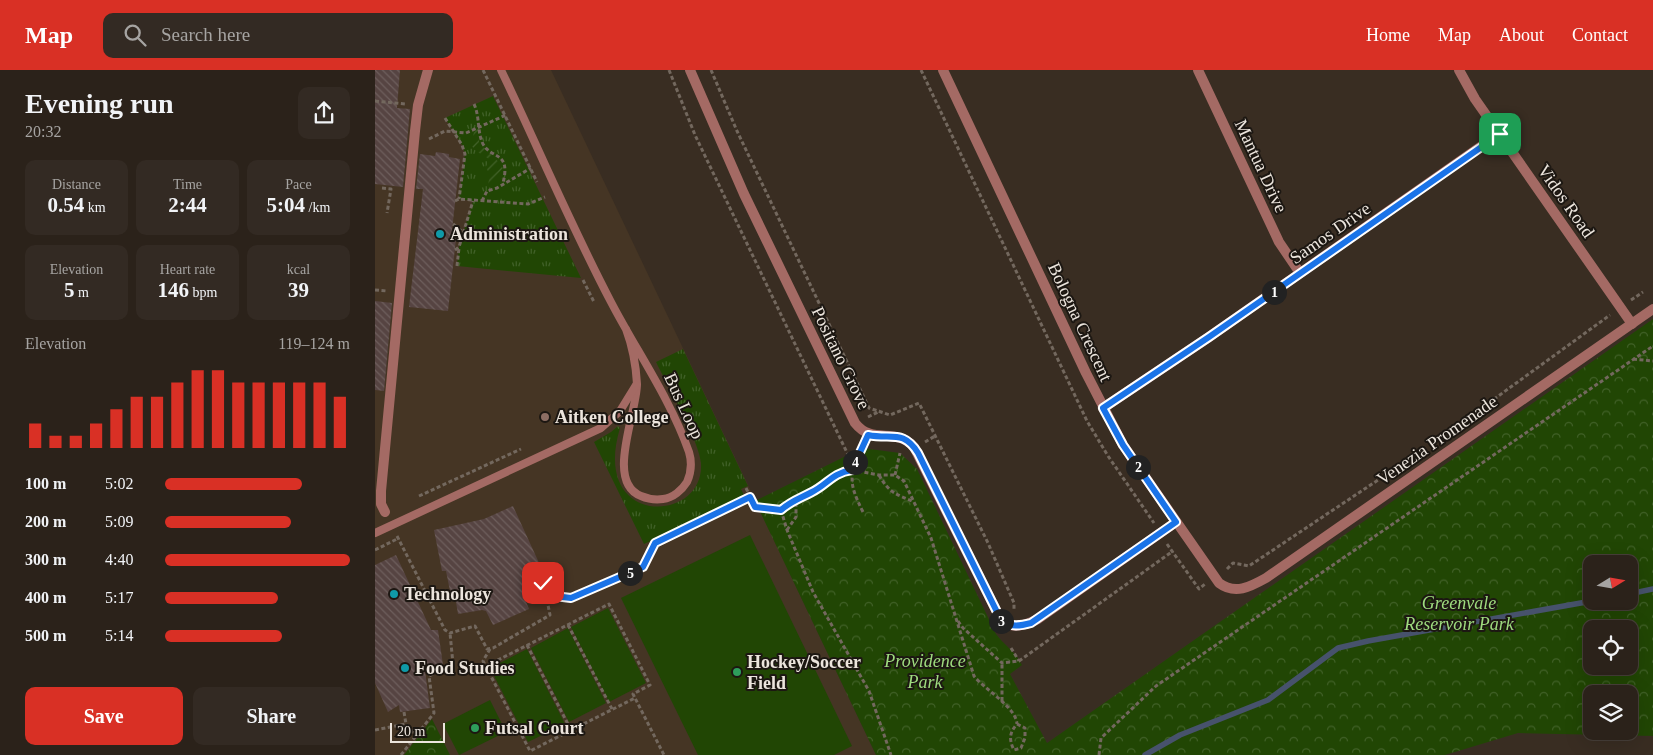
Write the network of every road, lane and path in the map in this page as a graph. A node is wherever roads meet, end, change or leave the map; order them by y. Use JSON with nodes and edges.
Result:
{"nodes":[{"id":1,"x":428,"y":70,"type":"edge"},
{"id":2,"x":501,"y":70,"type":"edge"},
{"id":3,"x":669,"y":70,"type":"edge"},
{"id":4,"x":690,"y":70,"type":"edge"},
{"id":5,"x":711,"y":70,"type":"edge"},
{"id":6,"x":921,"y":70,"type":"edge"},
{"id":7,"x":943,"y":70,"type":"edge"},
{"id":8,"x":1198,"y":70,"type":"edge"},
{"id":9,"x":1459,"y":70,"type":"edge"},
{"id":10,"x":375,"y":101,"type":"edge"},
{"id":11,"x":474,"y":104,"type":"dead end"},
{"id":12,"x":418,"y":105,"type":"junction"},
{"id":13,"x":506,"y":115,"type":"dead end"},
{"id":14,"x":445,"y":118,"type":"dead end"},
{"id":15,"x":481,"y":126,"type":"junction"},
{"id":16,"x":453,"y":131,"type":"junction"},
{"id":17,"x":1500,"y":134,"type":"junction"},
{"id":18,"x":414,"y":145,"type":"junction"},
{"id":19,"x":531,"y":168,"type":"dead end"},
{"id":20,"x":503,"y":183,"type":"junction"},
{"id":21,"x":382,"y":188,"type":"dead end"},
{"id":22,"x":545,"y":197,"type":"dead end"},
{"id":23,"x":459,"y":199,"type":"junction"},
{"id":24,"x":455,"y":201,"type":"dead end"},
{"id":25,"x":473,"y":201,"type":"junction"},
{"id":26,"x":482,"y":201,"type":"junction"},
{"id":27,"x":387,"y":213,"type":"dead end"},
{"id":28,"x":453,"y":224,"type":"dead end"},
{"id":29,"x":464,"y":233,"type":"junction"},
{"id":30,"x":459,"y":247,"type":"junction"},
{"id":31,"x":455,"y":250,"type":"dead end"},
{"id":32,"x":457,"y":266,"type":"dead end"},
{"id":33,"x":1300,"y":273,"type":"junction"},
{"id":34,"x":1643,"y":292,"type":"dead end"},
{"id":35,"x":1621,"y":308,"type":"junction"},
{"id":36,"x":1653,"y":309,"type":"edge"},
{"id":37,"x":1632,"y":324,"type":"junction"},
{"id":38,"x":626,"y":329,"type":"junction"},
{"id":39,"x":1653,"y":346,"type":"edge"},
{"id":40,"x":1633,"y":359,"type":"junction"},
{"id":41,"x":1653,"y":361,"type":"edge"},
{"id":42,"x":637,"y":384,"type":"junction"},
{"id":43,"x":1103,"y":408,"type":"junction"},
{"id":44,"x":880,"y":411,"type":"junction"},
{"id":45,"x":867,"y":417,"type":"dead end"},
{"id":46,"x":1455,"y":427,"type":"dead end"},
{"id":47,"x":868,"y":435,"type":"junction"},
{"id":48,"x":935,"y":436,"type":"junction"},
{"id":49,"x":925,"y":442,"type":"dead end"},
{"id":50,"x":521,"y":449,"type":"dead end"},
{"id":51,"x":900,"y":453,"type":"dead end"},
{"id":52,"x":1407,"y":461,"type":"dead end"},
{"id":53,"x":852,"y":470,"type":"junction"},
{"id":54,"x":879,"y":475,"type":"junction"},
{"id":55,"x":895,"y":475,"type":"junction"},
{"id":56,"x":746,"y":488,"type":"dead end"},
{"id":57,"x":750,"y":497,"type":"junction"},
{"id":58,"x":796,"y":499,"type":"junction"},
{"id":59,"x":412,"y":500,"type":"dead end"},
{"id":60,"x":915,"y":502,"type":"junction"},
{"id":61,"x":781,"y":510,"type":"junction"},
{"id":62,"x":385,"y":512,"type":"dead end"},
{"id":63,"x":863,"y":512,"type":"dead end"},
{"id":64,"x":1176,"y":522,"type":"junction"},
{"id":65,"x":1154,"y":524,"type":"dead end"},
{"id":66,"x":787,"y":530,"type":"junction"},
{"id":67,"x":375,"y":533,"type":"edge"},
{"id":68,"x":395,"y":533,"type":"dead end"},
{"id":69,"x":399,"y":538,"type":"junction"},
{"id":70,"x":1167,"y":544,"type":"dead end"},
{"id":71,"x":375,"y":550,"type":"edge"},
{"id":72,"x":1173,"y":551,"type":"junction"},
{"id":73,"x":1227,"y":569,"type":"dead end"},
{"id":74,"x":543,"y":583,"type":"dead end"},
{"id":75,"x":1206,"y":583,"type":"dead end"},
{"id":76,"x":1235,"y":590,"type":"joint"},
{"id":77,"x":546,"y":595,"type":"junction"},
{"id":78,"x":1014,"y":611,"type":"dead end"},
{"id":79,"x":956,"y":618,"type":"junction"},
{"id":80,"x":568,"y":624,"type":"junction"},
{"id":81,"x":450,"y":632,"type":"junction"},
{"id":82,"x":527,"y":645,"type":"junction"},
{"id":83,"x":1011,"y":648,"type":"dead end"},
{"id":84,"x":490,"y":649,"type":"junction"},
{"id":85,"x":1019,"y":661,"type":"junction"},
{"id":86,"x":1002,"y":663,"type":"junction"},
{"id":87,"x":486,"y":666,"type":"junction"},
{"id":88,"x":635,"y":698,"type":"junction"},
{"id":89,"x":1001,"y":702,"type":"junction"},
{"id":90,"x":612,"y":709,"type":"junction"},
{"id":91,"x":404,"y":712,"type":"dead end"},
{"id":92,"x":406,"y":724,"type":"junction"},
{"id":93,"x":1017,"y":724,"type":"junction"},
{"id":94,"x":375,"y":730,"type":"edge"},
{"id":95,"x":571,"y":730,"type":"junction"},
{"id":96,"x":416,"y":736,"type":"junction"},
{"id":97,"x":1013,"y":750,"type":"junction"},
{"id":98,"x":530,"y":753,"type":"edge"},
{"id":99,"x":401,"y":755,"type":"edge"},
{"id":100,"x":664,"y":755,"type":"edge"},
{"id":101,"x":891,"y":755,"type":"edge"},
{"id":102,"x":1009,"y":755,"type":"edge"},
{"id":103,"x":1099,"y":755,"type":"edge"}],
"edges":[{"from":1,"to":12,"type":"street"},
{"from":2,"to":38,"type":"lane"},
{"from":3,"to":53,"type":"path"},
{"from":4,"to":47,"type":"street","name":"Positano Grove"},
{"from":5,"to":44,"type":"path"},
{"from":6,"to":65,"type":"path"},
{"from":7,"to":43,"type":"street","name":"Bologna Crescent"},
{"from":8,"to":33,"type":"street","name":"Mantua Drive"},
{"from":9,"to":17,"type":"street","name":"Vidos Road"},
{"from":10,"to":12,"type":"path"},
{"from":11,"to":15,"type":"path"},
{"from":12,"to":18,"type":"street"},
{"from":13,"to":15,"type":"path"},
{"from":14,"to":16,"type":"path"},
{"from":15,"to":16,"type":"path"},
{"from":15,"to":20,"type":"path"},
{"from":16,"to":18,"type":"path"},
{"from":16,"to":23,"type":"path"},
{"from":17,"to":33,"type":"street","name":"Samos Drive"},
{"from":17,"to":35,"type":"street","name":"Vidos Road"},
{"from":18,"to":62,"type":"street"},
{"from":19,"to":20,"type":"path"},
{"from":20,"to":26,"type":"path"},
{"from":21,"to":27,"type":"path"},
{"from":22,"to":26,"type":"path"},
{"from":23,"to":24,"type":"path"},
{"from":23,"to":25,"type":"path"},
{"from":25,"to":26,"type":"path"},
{"from":25,"to":29,"type":"path"},
{"from":28,"to":29,"type":"path"},
{"from":29,"to":30,"type":"path"},
{"from":30,"to":31,"type":"path"},
{"from":30,"to":32,"type":"path"},
{"from":33,"to":43,"type":"street","name":"Samos Drive"},
{"from":34,"to":35,"type":"path"},
{"from":35,"to":37,"type":"street","name":"Vidos Road"},
{"from":35,"to":46,"type":"path"},
{"from":36,"to":37,"type":"street","name":"Venezia Promenade"},
{"from":37,"to":76,"type":"street","name":"Venezia Promenade"},
{"from":38,"to":42,"type":"lane","name":"Bus Loop"},
{"from":38,"to":42,"type":"lane","name":"Bus Loop"},
{"from":39,"to":40,"type":"path"},
{"from":40,"to":41,"type":"path"},
{"from":40,"to":103,"type":"path"},
{"from":42,"to":67,"type":"lane"},
{"from":43,"to":64,"type":"street","name":"Bologna Crescent"},
{"from":44,"to":45,"type":"path"},
{"from":44,"to":48,"type":"path"},
{"from":47,"to":53,"type":"path"},
{"from":47,"to":64,"type":"street","name":"Positano Grove"},
{"from":48,"to":49,"type":"path"},
{"from":48,"to":78,"type":"path"},
{"from":50,"to":59,"type":"path"},
{"from":51,"to":55,"type":"path"},
{"from":52,"to":73,"type":"path"},
{"from":53,"to":54,"type":"path"},
{"from":53,"to":58,"type":"path"},
{"from":53,"to":63,"type":"path"},
{"from":54,"to":55,"type":"path"},
{"from":54,"to":60,"type":"path"},
{"from":55,"to":60,"type":"path"},
{"from":56,"to":57,"type":"path"},
{"from":57,"to":61,"type":"path"},
{"from":57,"to":77,"type":"path"},
{"from":58,"to":61,"type":"path"},
{"from":58,"to":66,"type":"path"},
{"from":60,"to":79,"type":"path"},
{"from":61,"to":66,"type":"path"},
{"from":64,"to":76,"type":"street","name":"Bologna Crescent"},
{"from":66,"to":101,"type":"path"},
{"from":68,"to":69,"type":"path"},
{"from":69,"to":71,"type":"path"},
{"from":69,"to":81,"type":"path"},
{"from":70,"to":72,"type":"path"},
{"from":72,"to":75,"type":"path"},
{"from":72,"to":85,"type":"path"},
{"from":74,"to":77,"type":"path"},
{"from":77,"to":84,"type":"path"},
{"from":79,"to":86,"type":"path"},
{"from":79,"to":89,"type":"path"},
{"from":80,"to":82,"type":"path"},
{"from":80,"to":88,"type":"path"},
{"from":80,"to":90,"type":"path"},
{"from":81,"to":84,"type":"path"},
{"from":81,"to":96,"type":"path"},
{"from":82,"to":87,"type":"path"},
{"from":82,"to":95,"type":"path"},
{"from":83,"to":85,"type":"path"},
{"from":84,"to":87,"type":"path"},
{"from":85,"to":86,"type":"path"},
{"from":86,"to":89,"type":"path"},
{"from":87,"to":98,"type":"path"},
{"from":88,"to":90,"type":"path"},
{"from":88,"to":100,"type":"path"},
{"from":89,"to":93,"type":"path"},
{"from":90,"to":95,"type":"path"},
{"from":91,"to":92,"type":"path"},
{"from":92,"to":94,"type":"path"},
{"from":92,"to":96,"type":"path"},
{"from":93,"to":97,"type":"path"},
{"from":93,"to":97,"type":"path"},
{"from":95,"to":98,"type":"path"},
{"from":96,"to":99,"type":"path"},
{"from":97,"to":102,"type":"path"}]}
